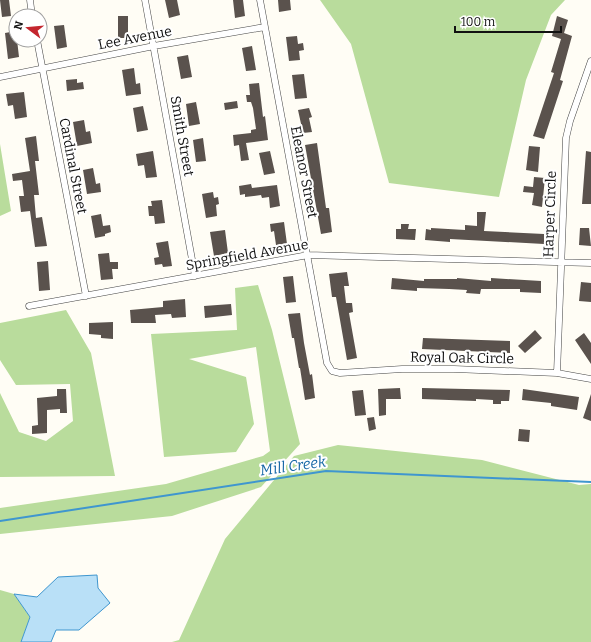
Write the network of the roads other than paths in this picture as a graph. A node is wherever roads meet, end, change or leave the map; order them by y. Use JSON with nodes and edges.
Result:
{"nodes":[{"id":1,"x":145,"y":0,"type":"edge"},
{"id":2,"x":260,"y":0,"type":"edge"},
{"id":3,"x":265,"y":27,"type":"junction"},
{"id":4,"x":154,"y":46,"type":"junction"},
{"id":5,"x":38,"y":48,"type":"edge"},
{"id":6,"x":591,"y":61,"type":"edge"},
{"id":7,"x":42,"y":68,"type":"junction"},
{"id":8,"x":0,"y":77,"type":"edge"},
{"id":9,"x":308,"y":255,"type":"junction"},
{"id":10,"x":561,"y":262,"type":"junction"},
{"id":11,"x":591,"y":263,"type":"edge"},
{"id":12,"x":195,"y":276,"type":"junction"},
{"id":13,"x":86,"y":296,"type":"junction"},
{"id":14,"x":29,"y":306,"type":"dead end"},
{"id":15,"x":332,"y":371,"type":"joint"},
{"id":16,"x":556,"y":373,"type":"junction"},
{"id":17,"x":591,"y":379,"type":"edge"}],
"edges":[{"from":1,"to":4,"type":"street","name":"Smith Street"},
{"from":2,"to":3,"type":"street","name":"Eleanor Street"},
{"from":3,"to":4,"type":"street","name":"Lee Avenue"},
{"from":3,"to":9,"type":"street","name":"Eleanor Street"},
{"from":4,"to":7,"type":"street","name":"Lee Avenue"},
{"from":4,"to":12,"type":"street","name":"Smith Street"},
{"from":5,"to":7,"type":"street","name":"Cardinal Street"},
{"from":6,"to":10,"type":"street","name":"Harper Circle"},
{"from":7,"to":8,"type":"street","name":"Lee Avenue"},
{"from":7,"to":13,"type":"street","name":"Cardinal Street"},
{"from":9,"to":10,"type":"street","name":"Springfield Avenue"},
{"from":9,"to":12,"type":"street","name":"Springfield Avenue"},
{"from":9,"to":15,"type":"street","name":"Eleanor Street"},
{"from":10,"to":11,"type":"street","name":"Springfield Avenue"},
{"from":10,"to":16,"type":"street","name":"Harper Circle"},
{"from":12,"to":13,"type":"street","name":"Springfield Avenue"},
{"from":13,"to":14,"type":"street","name":"Springfield Avenue"},
{"from":15,"to":16,"type":"street","name":"Royal Oak Circle"},
{"from":16,"to":17,"type":"street","name":"Royal Oak Circle"}]}
